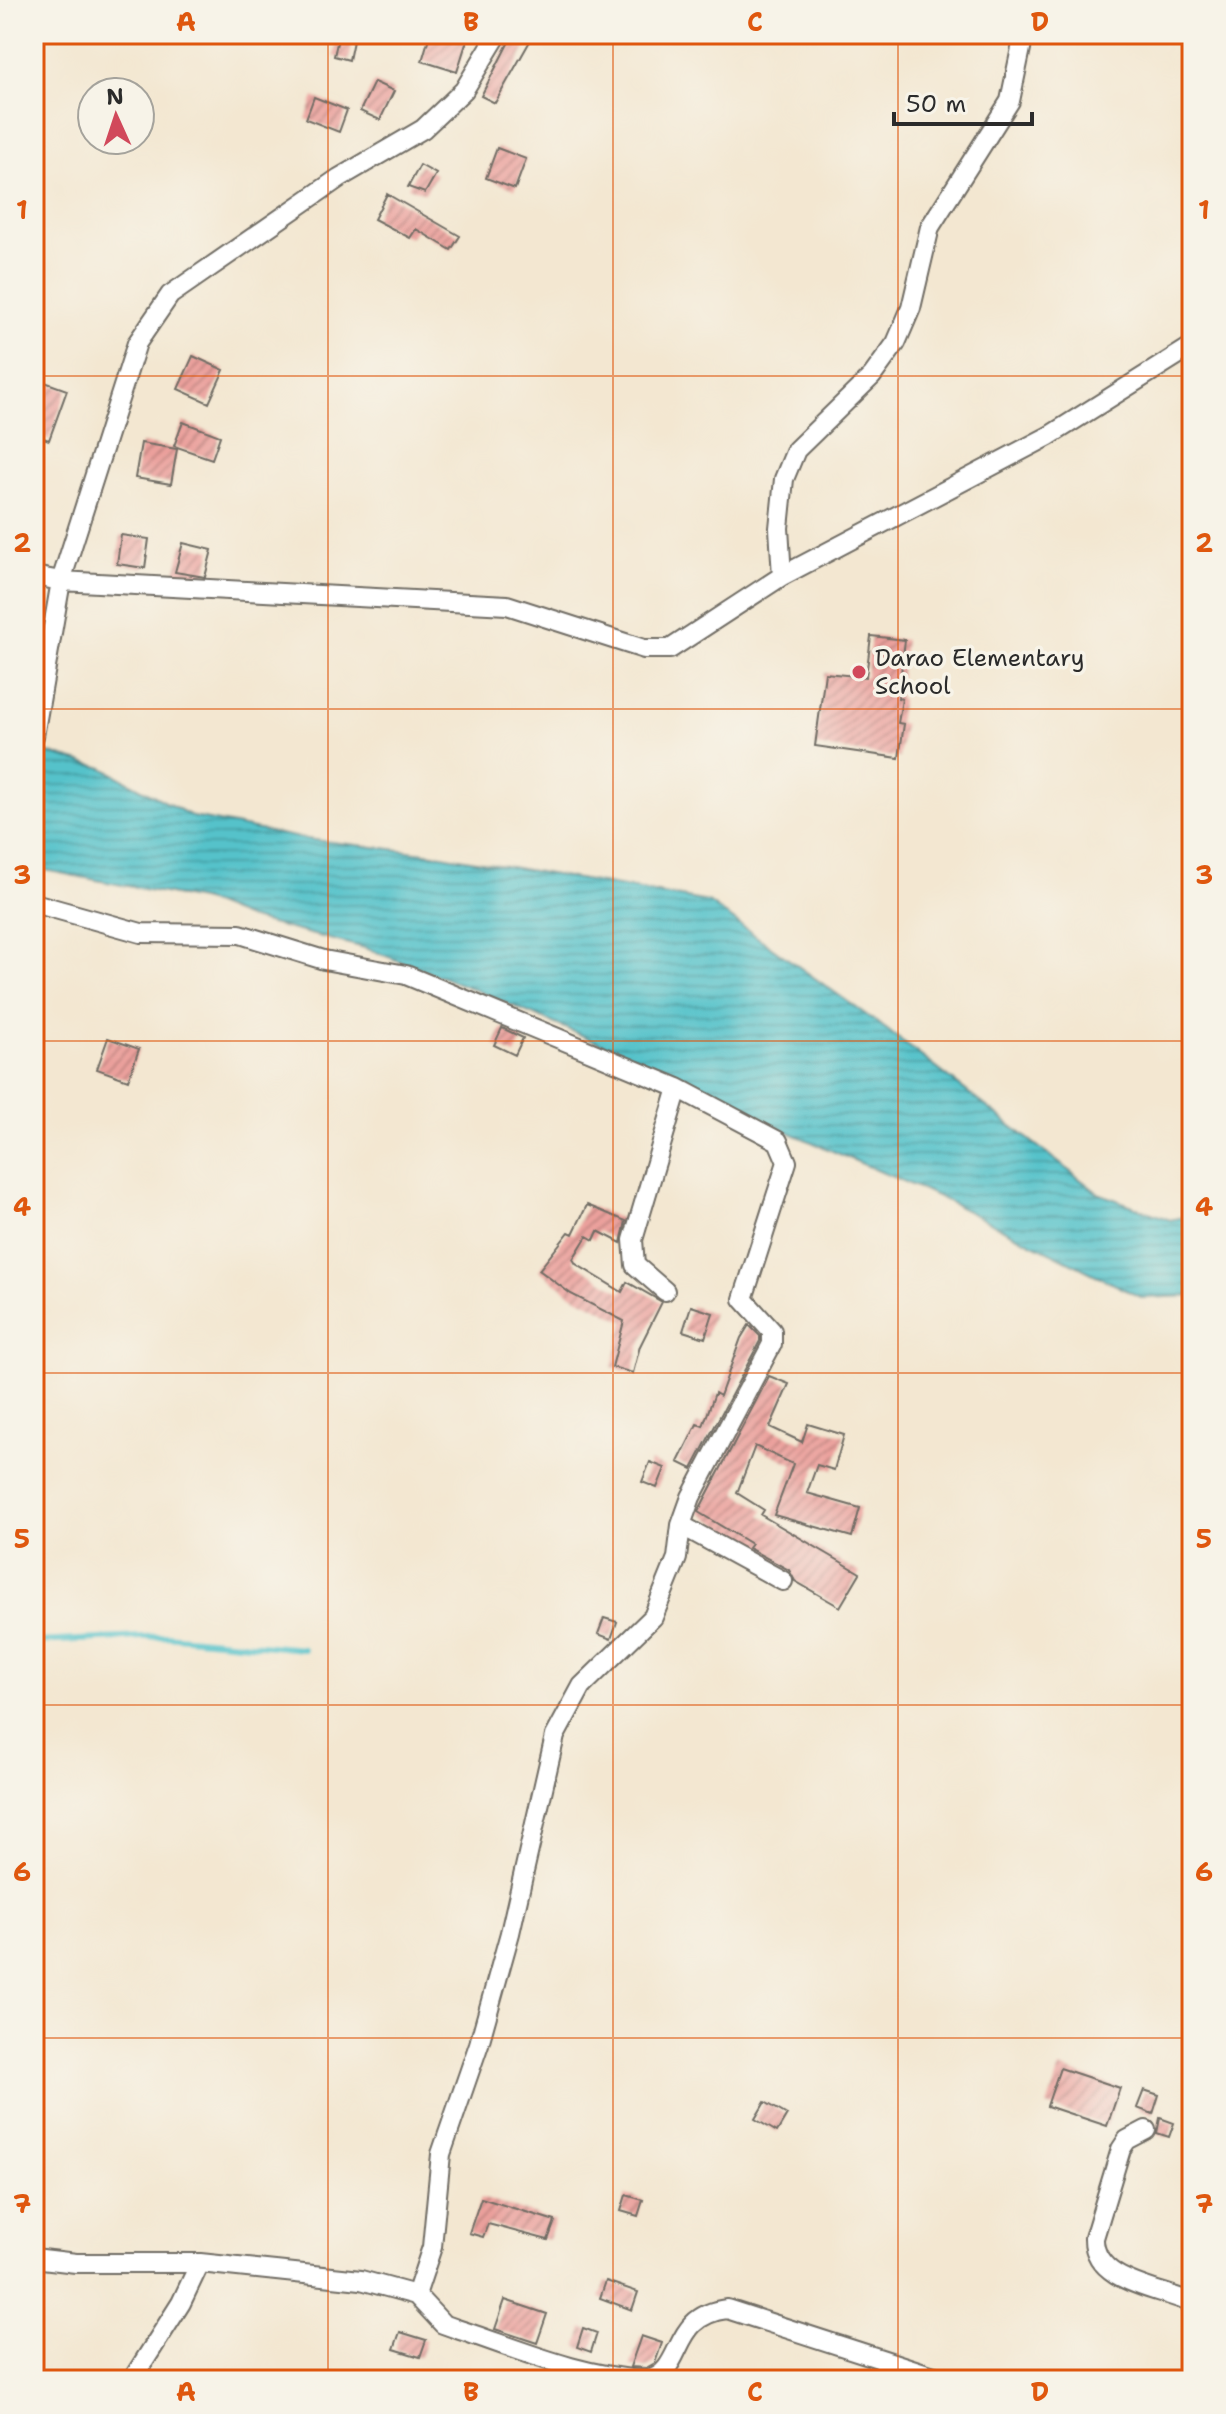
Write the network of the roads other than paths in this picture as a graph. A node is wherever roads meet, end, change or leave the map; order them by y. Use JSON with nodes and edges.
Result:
{"nodes":[{"id":1,"x":498,"y":34,"type":"edge"},
{"id":2,"x":1024,"y":34,"type":"edge"},
{"id":3,"x":1192,"y":346,"type":"edge"},
{"id":4,"x":34,"y":576,"type":"edge"},
{"id":5,"x":782,"y":576,"type":"junction"},
{"id":6,"x":61,"y":581,"type":"junction"},
{"id":7,"x":34,"y":736,"type":"edge"},
{"id":8,"x":34,"y":903,"type":"edge"},
{"id":9,"x":678,"y":1088,"type":"junction"},
{"id":10,"x":665,"y":1291,"type":"dead end"},
{"id":11,"x":681,"y":1525,"type":"junction"},
{"id":12,"x":783,"y":1581,"type":"dead end"},
{"id":13,"x":1146,"y":2130,"type":"dead end"},
{"id":14,"x":34,"y":2258,"type":"edge"},
{"id":15,"x":200,"y":2263,"type":"junction"},
{"id":16,"x":416,"y":2295,"type":"junction"},
{"id":17,"x":1192,"y":2303,"type":"edge"},
{"id":18,"x":132,"y":2380,"type":"edge"},
{"id":19,"x":647,"y":2380,"type":"edge"},
{"id":20,"x":946,"y":2380,"type":"edge"}],
"edges":[{"from":1,"to":6,"type":"street"},
{"from":2,"to":5,"type":"street"},
{"from":3,"to":5,"type":"street"},
{"from":4,"to":6,"type":"street"},
{"from":5,"to":6,"type":"street"},
{"from":6,"to":7,"type":"street"},
{"from":8,"to":9,"type":"street"},
{"from":9,"to":10,"type":"street"},
{"from":9,"to":11,"type":"street"},
{"from":11,"to":12,"type":"street"},
{"from":11,"to":16,"type":"street"},
{"from":13,"to":17,"type":"street"},
{"from":14,"to":15,"type":"street"},
{"from":15,"to":16,"type":"street"},
{"from":15,"to":18,"type":"street"},
{"from":16,"to":19,"type":"street"},
{"from":19,"to":20,"type":"street"}]}
